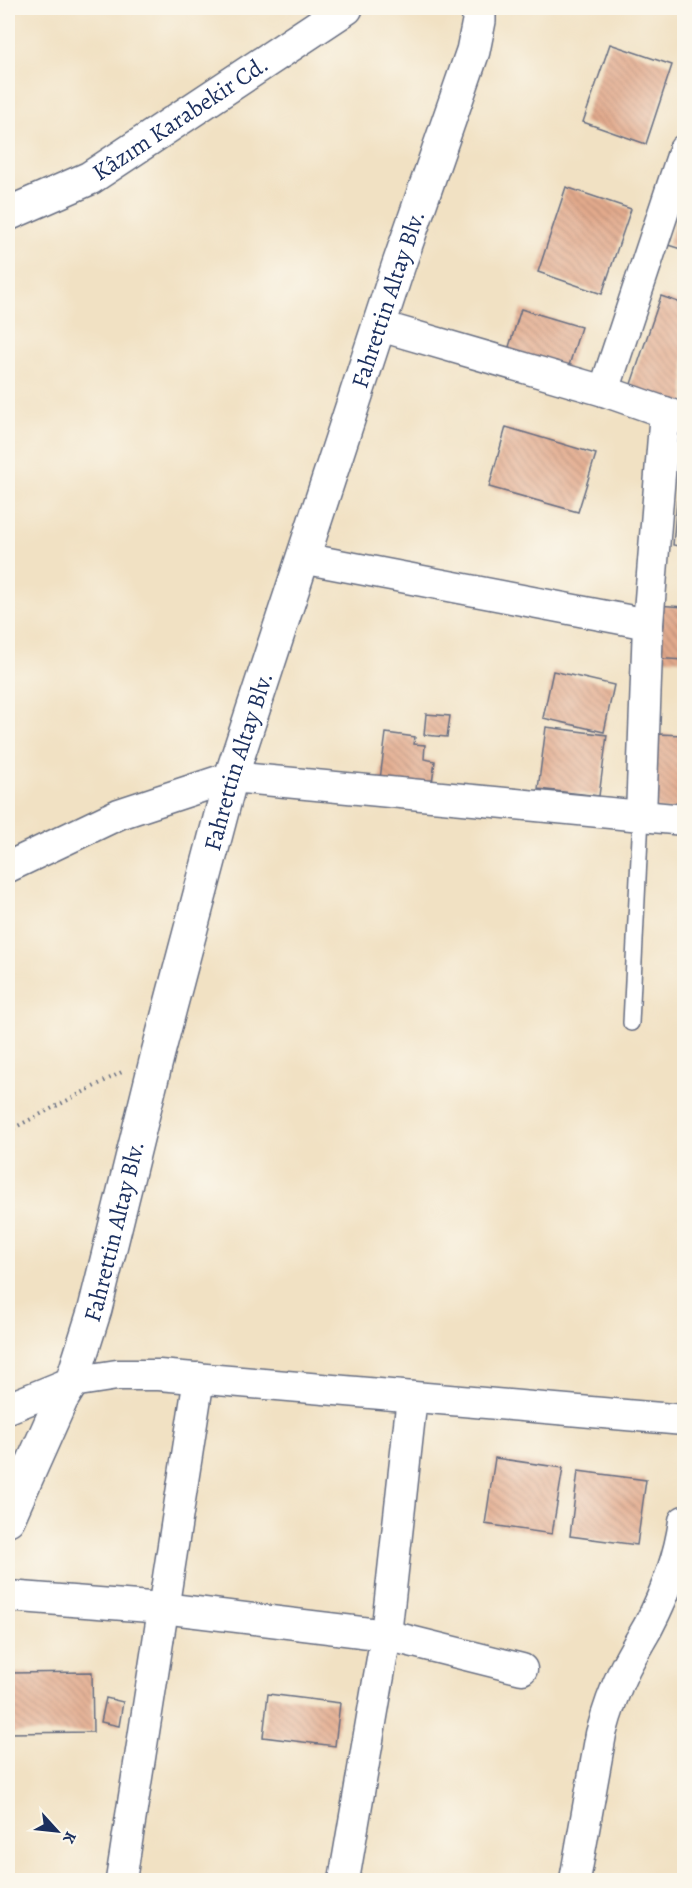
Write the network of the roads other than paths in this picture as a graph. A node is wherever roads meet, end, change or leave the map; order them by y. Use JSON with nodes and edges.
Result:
{"nodes":[{"id":1,"x":479,"y":8,"type":"edge"},
{"id":2,"x":333,"y":12,"type":"edge"},
{"id":3,"x":684,"y":150,"type":"edge"},
{"id":4,"x":8,"y":214,"type":"edge"},
{"id":5,"x":380,"y":326,"type":"junction"},
{"id":6,"x":604,"y":391,"type":"junction"},
{"id":7,"x":675,"y":416,"type":"edge"},
{"id":8,"x":302,"y":558,"type":"junction"},
{"id":9,"x":648,"y":624,"type":"junction"},
{"id":10,"x":231,"y":777,"type":"junction"},
{"id":11,"x":641,"y":816,"type":"junction"},
{"id":12,"x":684,"y":820,"type":"edge"},
{"id":13,"x":8,"y":867,"type":"edge"},
{"id":14,"x":631,"y":1023,"type":"dead end"},
{"id":15,"x":199,"y":1378,"type":"junction"},
{"id":16,"x":72,"y":1382,"type":"junction"},
{"id":17,"x":412,"y":1397,"type":"junction"},
{"id":18,"x":8,"y":1408,"type":"edge"},
{"id":19,"x":684,"y":1420,"type":"edge"},
{"id":20,"x":8,"y":1519,"type":"edge"},
{"id":21,"x":684,"y":1521,"type":"edge"},
{"id":22,"x":8,"y":1596,"type":"edge"},
{"id":23,"x":163,"y":1608,"type":"junction"},
{"id":24,"x":386,"y":1635,"type":"junction"},
{"id":25,"x":522,"y":1669,"type":"dead end"},
{"id":26,"x":120,"y":1881,"type":"edge"},
{"id":27,"x":344,"y":1881,"type":"edge"},
{"id":28,"x":575,"y":1881,"type":"edge"}],
"edges":[{"from":1,"to":5,"type":"street","name":"Fahrettin Altay Blv."},
{"from":2,"to":4,"type":"street","name":"Kâzım Karabekir Cd."},
{"from":3,"to":6,"type":"street"},
{"from":5,"to":6,"type":"street"},
{"from":5,"to":8,"type":"street","name":"Fahrettin Altay Blv."},
{"from":6,"to":7,"type":"street"},
{"from":7,"to":9,"type":"street"},
{"from":8,"to":9,"type":"street"},
{"from":8,"to":10,"type":"street","name":"Fahrettin Altay Blv."},
{"from":9,"to":11,"type":"street"},
{"from":10,"to":11,"type":"street"},
{"from":10,"to":13,"type":"street"},
{"from":10,"to":16,"type":"street","name":"Fahrettin Altay Blv."},
{"from":11,"to":12,"type":"street"},
{"from":11,"to":14,"type":"lane"},
{"from":15,"to":16,"type":"street"},
{"from":15,"to":17,"type":"street"},
{"from":15,"to":23,"type":"street"},
{"from":16,"to":18,"type":"street"},
{"from":16,"to":20,"type":"street","name":"Fahrettin Altay Blv."},
{"from":17,"to":19,"type":"street"},
{"from":17,"to":24,"type":"street"},
{"from":21,"to":28,"type":"street"},
{"from":22,"to":23,"type":"street"},
{"from":23,"to":24,"type":"street"},
{"from":23,"to":26,"type":"street"},
{"from":24,"to":25,"type":"street"},
{"from":24,"to":27,"type":"street"}]}
